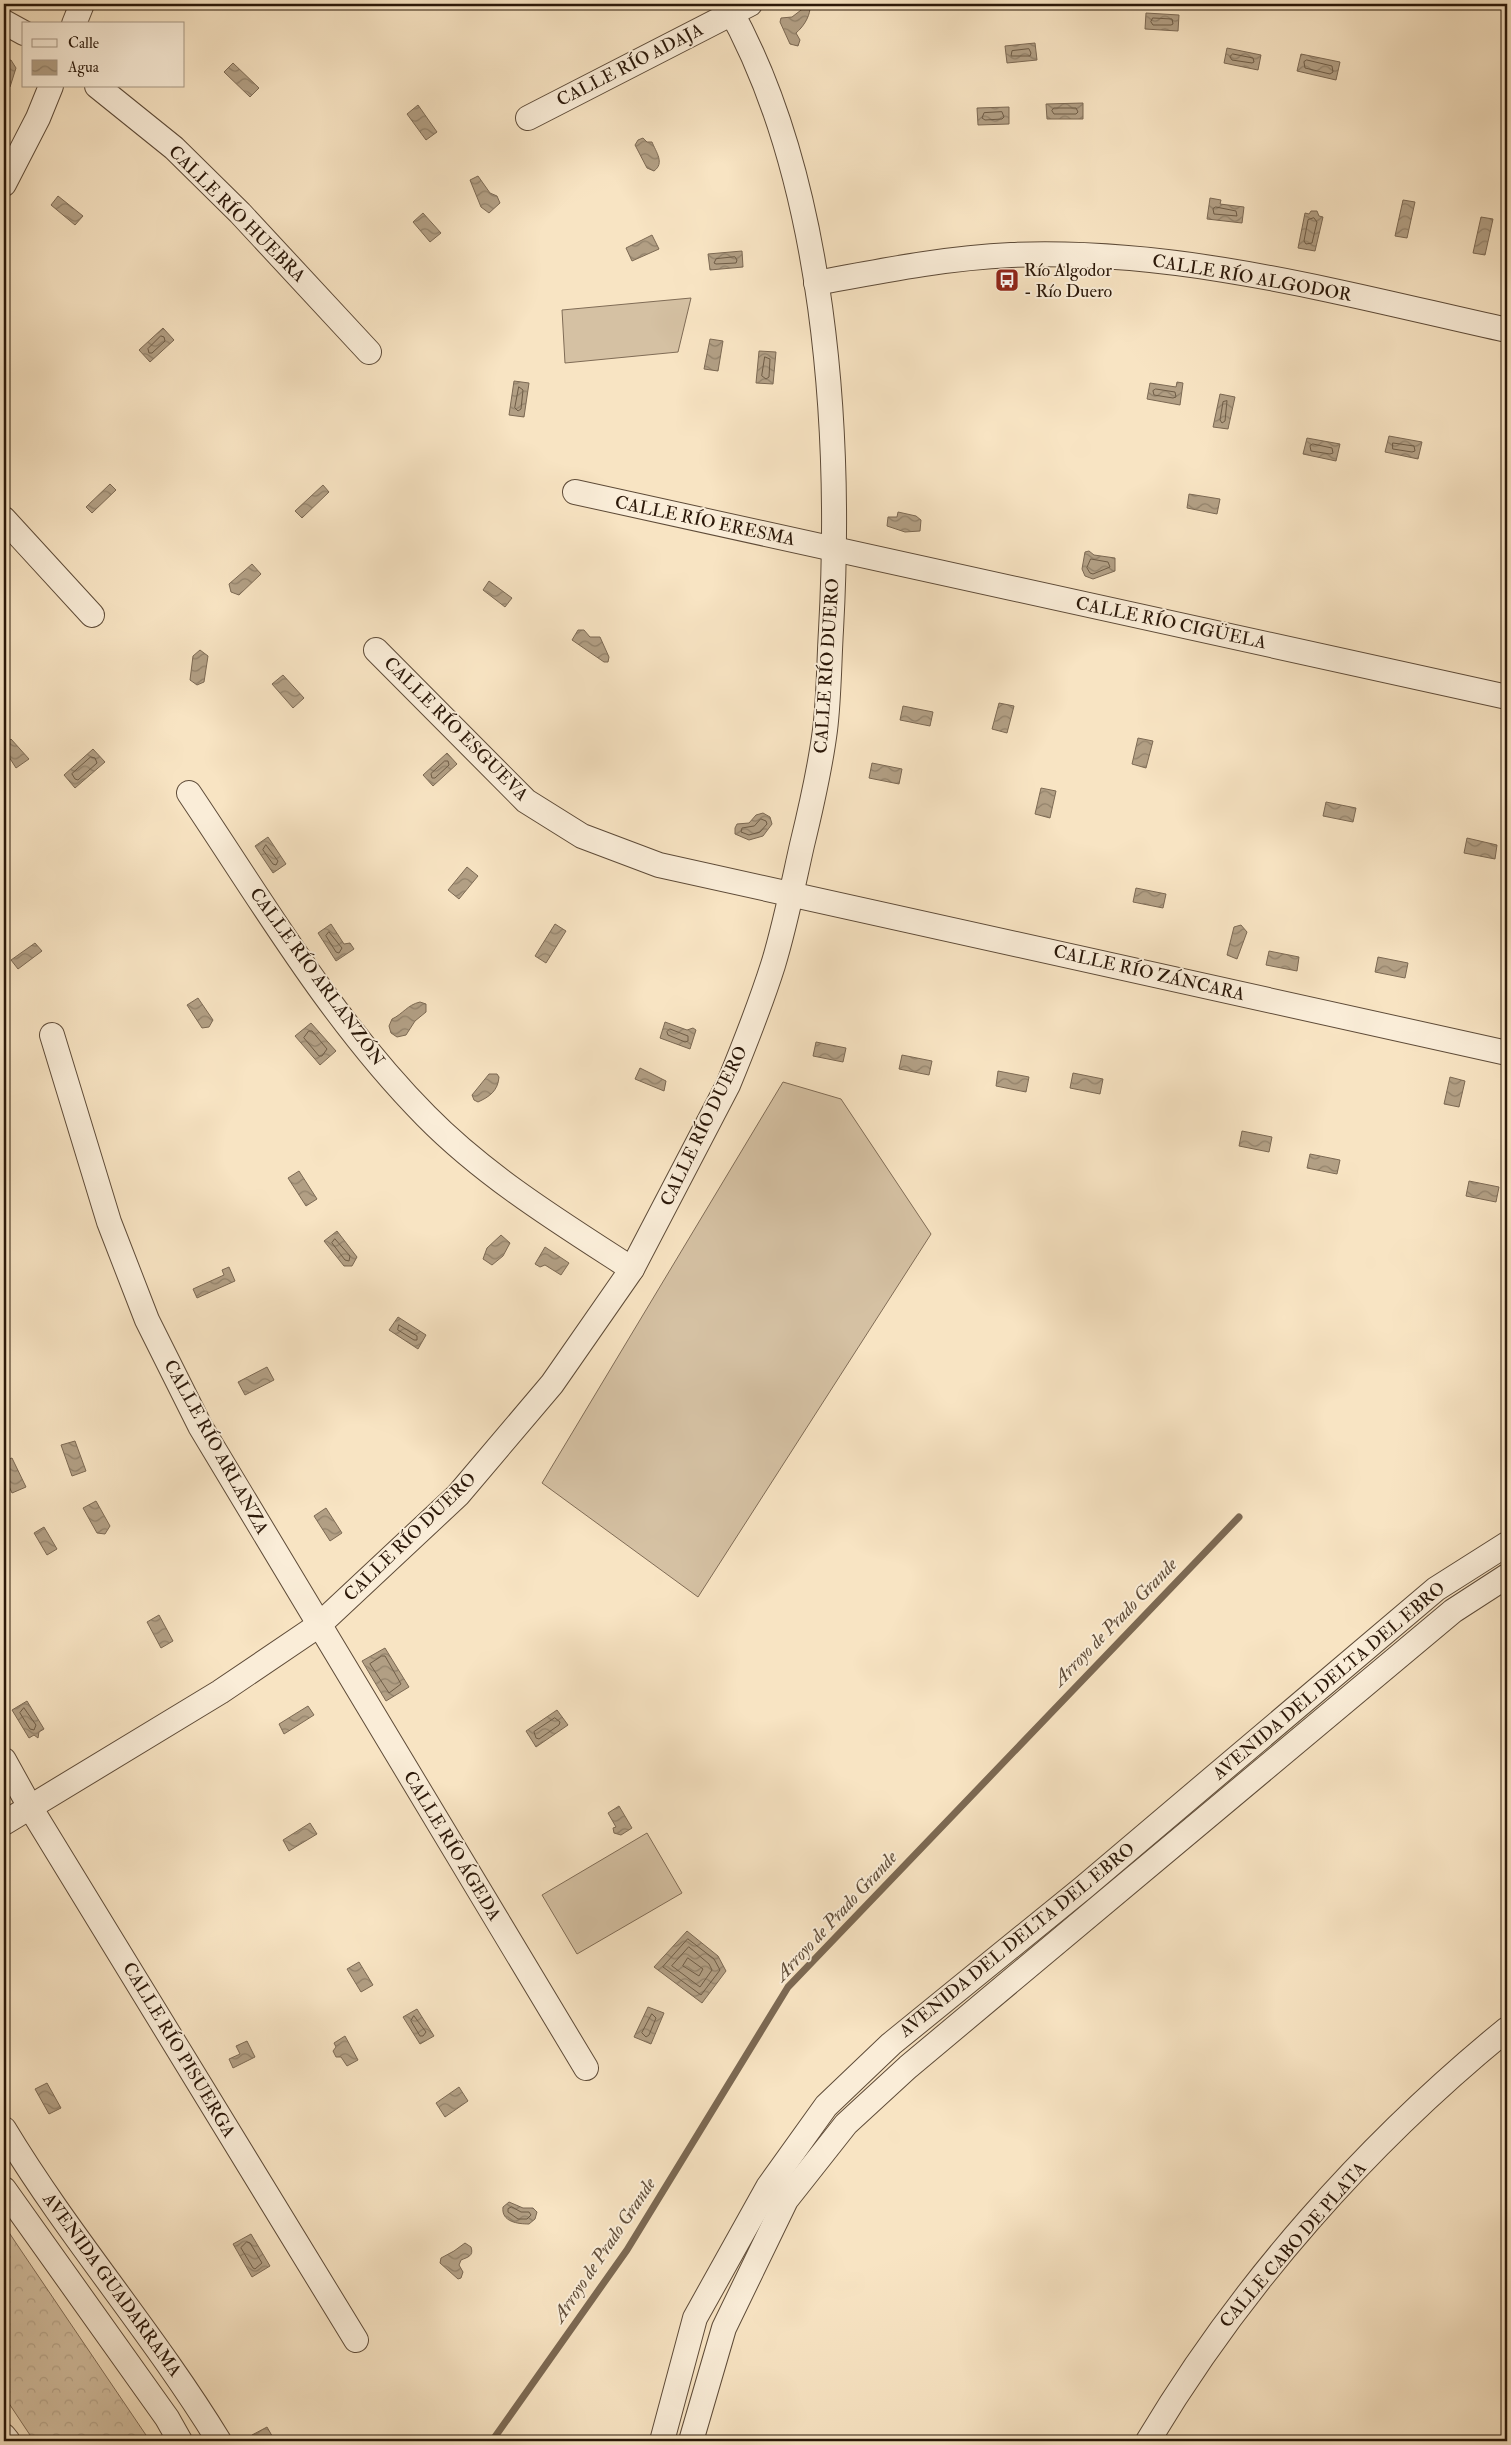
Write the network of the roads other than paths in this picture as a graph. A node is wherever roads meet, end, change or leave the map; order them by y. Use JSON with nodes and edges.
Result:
{"nodes":[{"id":1,"x":82,"y":4,"type":"edge"},
{"id":2,"x":736,"y":7,"type":"edge"},
{"id":3,"x":4,"y":22,"type":"edge"},
{"id":4,"x":75,"y":22,"type":"edge"},
{"id":5,"x":22,"y":32,"type":"edge"},
{"id":6,"x":50,"y":88,"type":"edge"},
{"id":7,"x":99,"y":88,"type":"edge"},
{"id":8,"x":528,"y":118,"type":"dead end"},
{"id":9,"x":4,"y":184,"type":"edge"},
{"id":10,"x":816,"y":283,"type":"junction"},
{"id":11,"x":1507,"y":330,"type":"edge"},
{"id":12,"x":369,"y":352,"type":"dead end"},
{"id":13,"x":575,"y":492,"type":"dead end"},
{"id":14,"x":4,"y":519,"type":"edge"},
{"id":15,"x":835,"y":550,"type":"junction"},
{"id":16,"x":92,"y":615,"type":"dead end"},
{"id":17,"x":376,"y":650,"type":"dead end"},
{"id":18,"x":1507,"y":697,"type":"edge"},
{"id":19,"x":189,"y":793,"type":"dead end"},
{"id":20,"x":791,"y":894,"type":"junction"},
{"id":21,"x":52,"y":1035,"type":"dead end"},
{"id":22,"x":1507,"y":1053,"type":"edge"},
{"id":23,"x":632,"y":1269,"type":"junction"},
{"id":24,"x":1507,"y":1544,"type":"edge"},
{"id":25,"x":1507,"y":1576,"type":"edge"},
{"id":26,"x":319,"y":1625,"type":"junction"},
{"id":27,"x":4,"y":1760,"type":"edge"},
{"id":28,"x":30,"y":1807,"type":"junction"},
{"id":29,"x":4,"y":1822,"type":"edge"},
{"id":30,"x":1507,"y":2029,"type":"edge"},
{"id":31,"x":586,"y":2068,"type":"dead end"},
{"id":32,"x":4,"y":2129,"type":"edge"},
{"id":33,"x":4,"y":2189,"type":"edge"},
{"id":34,"x":356,"y":2340,"type":"dead end"},
{"id":35,"x":4,"y":2436,"type":"edge"},
{"id":36,"x":8,"y":2441,"type":"edge"},
{"id":37,"x":180,"y":2441,"type":"edge"},
{"id":38,"x":219,"y":2441,"type":"edge"},
{"id":39,"x":662,"y":2441,"type":"edge"},
{"id":40,"x":691,"y":2441,"type":"edge"},
{"id":41,"x":1148,"y":2441,"type":"edge"}],
"edges":[{"from":1,"to":4,"type":"street"},
{"from":2,"to":8,"type":"street","name":"CALLE RÍO ADAJA"},
{"from":2,"to":10,"type":"street","name":"CALLE RÍO DUERO"},
{"from":3,"to":5,"type":"street"},
{"from":6,"to":9,"type":"street"},
{"from":7,"to":12,"type":"street","name":"CALLE RÍO HUEBRA"},
{"from":10,"to":11,"type":"street","name":"CALLE RÍO ALGODOR"},
{"from":10,"to":15,"type":"street","name":"CALLE RÍO DUERO"},
{"from":13,"to":15,"type":"street","name":"CALLE RÍO ERESMA"},
{"from":14,"to":16,"type":"street"},
{"from":15,"to":18,"type":"street","name":"CALLE RÍO CIGÜELA"},
{"from":15,"to":20,"type":"street","name":"CALLE RÍO DUERO"},
{"from":17,"to":20,"type":"street","name":"CALLE RÍO ESGUEVA"},
{"from":19,"to":23,"type":"street","name":"CALLE RÍO ARLANZÓN"},
{"from":20,"to":22,"type":"street","name":"CALLE RÍO ZÁNCARA"},
{"from":20,"to":23,"type":"street","name":"CALLE RÍO DUERO"},
{"from":21,"to":26,"type":"street","name":"CALLE RÍO ARLANZA"},
{"from":23,"to":26,"type":"street","name":"CALLE RÍO DUERO"},
{"from":24,"to":39,"type":"street","name":"AVENIDA DEL DELTA DEL EBRO"},
{"from":25,"to":40,"type":"street","name":"AVENIDA DEL DELTA DEL EBRO"},
{"from":26,"to":28,"type":"street","name":"CALLE RÍO DUERO"},
{"from":26,"to":31,"type":"street","name":"CALLE RÍO ÁGEDA"},
{"from":27,"to":28,"type":"street","name":"CALLE RÍO PISUERGA"},
{"from":28,"to":29,"type":"street","name":"CALLE RÍO DUERO"},
{"from":28,"to":34,"type":"street","name":"CALLE RÍO PISUERGA"},
{"from":30,"to":41,"type":"street","name":"CALLE CABO DE PLATA"},
{"from":32,"to":38,"type":"street","name":"AVENIDA GUADARRAMA"},
{"from":33,"to":37,"type":"street","name":"AVENIDA GUADARRAMA"},
{"from":35,"to":36,"type":"street"}]}
